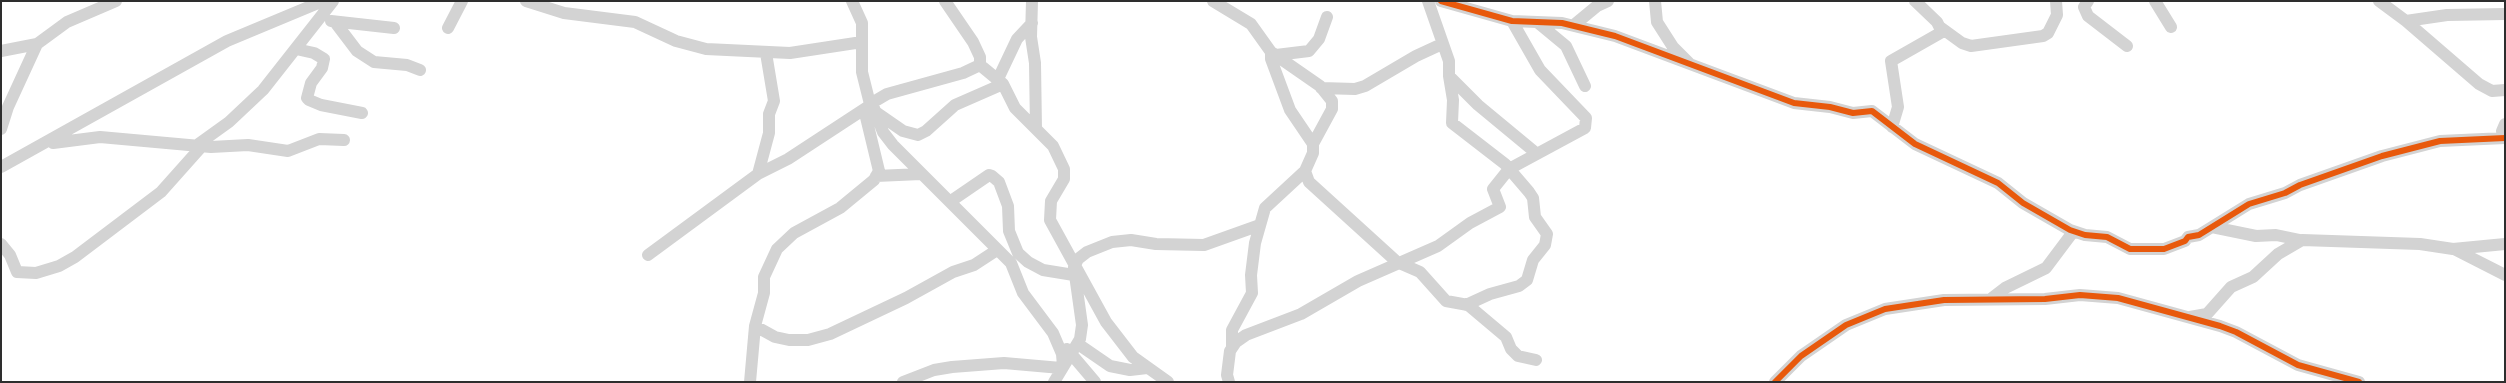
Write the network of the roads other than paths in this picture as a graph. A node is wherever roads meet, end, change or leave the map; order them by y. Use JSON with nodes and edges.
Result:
{"nodes":[{"id":1,"x":116,"y":1,"type":"edge"},
{"id":2,"x":323,"y":1,"type":"edge"},
{"id":3,"x":333,"y":1,"type":"edge"},
{"id":4,"x":462,"y":1,"type":"edge"},
{"id":5,"x":526,"y":1,"type":"edge"},
{"id":6,"x":852,"y":1,"type":"edge"},
{"id":7,"x":945,"y":1,"type":"edge"},
{"id":8,"x":1032,"y":1,"type":"edge"},
{"id":9,"x":1428,"y":1,"type":"edge"},
{"id":10,"x":1441,"y":1,"type":"edge"},
{"id":11,"x":1608,"y":1,"type":"edge"},
{"id":12,"x":1655,"y":1,"type":"edge"},
{"id":13,"x":1915,"y":1,"type":"edge"},
{"id":14,"x":2056,"y":1,"type":"edge"},
{"id":15,"x":2155,"y":1,"type":"edge"},
{"id":16,"x":2378,"y":1,"type":"edge"},
{"id":17,"x":1217,"y":2,"type":"edge"},
{"id":18,"x":2086,"y":2,"type":"edge"},
{"id":19,"x":1592,"y":4,"type":"edge"},
{"id":20,"x":324,"y":14,"type":"junction"},
{"id":21,"x":2505,"y":14,"type":"edge"},
{"id":22,"x":1327,"y":17,"type":"dead end"},
{"id":23,"x":1512,"y":21,"type":"junction"},
{"id":24,"x":1535,"y":21,"type":"junction"},
{"id":25,"x":2406,"y":21,"type":"junction"},
{"id":26,"x":335,"y":22,"type":"junction"},
{"id":27,"x":1032,"y":23,"type":"junction"},
{"id":28,"x":1574,"y":25,"type":"junction"},
{"id":29,"x":1940,"y":26,"type":"junction"},
{"id":30,"x":2171,"y":27,"type":"dead end"},
{"id":31,"x":394,"y":28,"type":"dead end"},
{"id":32,"x":448,"y":28,"type":"dead end"},
{"id":33,"x":862,"y":42,"type":"junction"},
{"id":34,"x":37,"y":44,"type":"junction"},
{"id":35,"x":1442,"y":44,"type":"junction"},
{"id":36,"x":2126,"y":46,"type":"dead end"},
{"id":37,"x":296,"y":49,"type":"junction"},
{"id":38,"x":1,"y":51,"type":"edge"},
{"id":39,"x":766,"y":53,"type":"junction"},
{"id":40,"x":1274,"y":54,"type":"junction"},
{"id":41,"x":980,"y":64,"type":"junction"},
{"id":42,"x":1691,"y":65,"type":"junction"},
{"id":43,"x":420,"y":70,"type":"dead end"},
{"id":44,"x":1450,"y":76,"type":"junction"},
{"id":45,"x":1000,"y":82,"type":"junction"},
{"id":46,"x":1585,"y":86,"type":"dead end"},
{"id":47,"x":1321,"y":88,"type":"junction"},
{"id":48,"x":2489,"y":89,"type":"junction"},
{"id":49,"x":2505,"y":90,"type":"edge"},
{"id":50,"x":2505,"y":101,"type":"edge"},
{"id":51,"x":872,"y":107,"type":"junction"},
{"id":52,"x":362,"y":113,"type":"dead end"},
{"id":53,"x":1892,"y":127,"type":"junction"},
{"id":54,"x":1,"y":129,"type":"edge"},
{"id":55,"x":1036,"y":129,"type":"junction"},
{"id":56,"x":2505,"y":134,"type":"edge"},
{"id":57,"x":344,"y":140,"type":"dead end"},
{"id":58,"x":1312,"y":144,"type":"junction"},
{"id":59,"x":44,"y":145,"type":"junction"},
{"id":60,"x":200,"y":146,"type":"junction"},
{"id":61,"x":1536,"y":153,"type":"junction"},
{"id":62,"x":1,"y":167,"type":"edge"},
{"id":63,"x":1509,"y":169,"type":"junction"},
{"id":64,"x":1305,"y":171,"type":"junction"},
{"id":65,"x":758,"y":174,"type":"junction"},
{"id":66,"x":921,"y":174,"type":"junction"},
{"id":67,"x":876,"y":176,"type":"junction"},
{"id":68,"x":951,"y":201,"type":"junction"},
{"id":69,"x":1260,"y":225,"type":"junction"},
{"id":70,"x":2212,"y":227,"type":"junction"},
{"id":71,"x":2073,"y":232,"type":"junction"},
{"id":72,"x":2300,"y":240,"type":"junction"},
{"id":73,"x":1,"y":244,"type":"edge"},
{"id":74,"x":2505,"y":244,"type":"edge"},
{"id":75,"x":2453,"y":248,"type":"junction"},
{"id":76,"x":997,"y":250,"type":"junction"},
{"id":77,"x":1386,"y":253,"type":"junction"},
{"id":78,"x":648,"y":255,"type":"dead end"},
{"id":79,"x":1397,"y":262,"type":"junction"},
{"id":80,"x":1383,"y":269,"type":"junction"},
{"id":81,"x":1076,"y":273,"type":"junction"},
{"id":82,"x":2505,"y":275,"type":"edge"},
{"id":83,"x":1992,"y":298,"type":"junction"},
{"id":84,"x":1466,"y":305,"type":"junction"},
{"id":85,"x":2188,"y":317,"type":"junction"},
{"id":86,"x":755,"y":326,"type":"junction"},
{"id":87,"x":1053,"y":333,"type":"junction"},
{"id":88,"x":1232,"y":346,"type":"junction"},
{"id":89,"x":1075,"y":349,"type":"junction"},
{"id":90,"x":1536,"y":360,"type":"dead end"},
{"id":91,"x":1062,"y":367,"type":"junction"},
{"id":92,"x":1147,"y":368,"type":"junction"},
{"id":93,"x":750,"y":382,"type":"edge"},
{"id":94,"x":903,"y":382,"type":"edge"},
{"id":95,"x":1054,"y":382,"type":"edge"},
{"id":96,"x":1095,"y":382,"type":"edge"},
{"id":97,"x":1168,"y":382,"type":"edge"},
{"id":98,"x":1229,"y":382,"type":"edge"},
{"id":99,"x":1775,"y":382,"type":"edge"},
{"id":100,"x":2360,"y":382,"type":"edge"}],
"edges":[{"from":1,"to":34,"type":"street"},
{"from":2,"to":59,"type":"street"},
{"from":3,"to":20,"type":"street"},
{"from":4,"to":32,"type":"street"},
{"from":5,"to":39,"type":"street"},
{"from":6,"to":33,"type":"street"},
{"from":7,"to":41,"type":"street"},
{"from":8,"to":27,"type":"street"},
{"from":9,"to":35,"type":"street"},
{"from":10,"to":23,"type":"street"},
{"from":11,"to":19,"type":"street"},
{"from":12,"to":42,"type":"street"},
{"from":13,"to":29,"type":"street"},
{"from":14,"to":29,"type":"street"},
{"from":15,"to":30,"type":"street"},
{"from":16,"to":25,"type":"street"},
{"from":17,"to":40,"type":"street"},
{"from":18,"to":36,"type":"street"},
{"from":19,"to":28,"type":"street"},
{"from":20,"to":26,"type":"street"},
{"from":20,"to":37,"type":"street"},
{"from":21,"to":25,"type":"street"},
{"from":22,"to":40,"type":"street"},
{"from":23,"to":24,"type":"street"},
{"from":23,"to":61,"type":"street"},
{"from":24,"to":28,"type":"street"},
{"from":24,"to":46,"type":"street"},
{"from":25,"to":48,"type":"street"},
{"from":26,"to":31,"type":"street"},
{"from":26,"to":43,"type":"street"},
{"from":27,"to":45,"type":"street"},
{"from":27,"to":55,"type":"street"},
{"from":28,"to":42,"type":"street"},
{"from":29,"to":53,"type":"street"},
{"from":33,"to":39,"type":"street"},
{"from":33,"to":51,"type":"street"},
{"from":34,"to":38,"type":"street"},
{"from":34,"to":54,"type":"street"},
{"from":35,"to":44,"type":"street"},
{"from":35,"to":47,"type":"street"},
{"from":37,"to":52,"type":"street"},
{"from":37,"to":60,"type":"street"},
{"from":39,"to":65,"type":"street"},
{"from":40,"to":47,"type":"street"},
{"from":40,"to":58,"type":"street"},
{"from":41,"to":45,"type":"street"},
{"from":41,"to":51,"type":"street"},
{"from":42,"to":53,"type":"street"},
{"from":44,"to":61,"type":"street"},
{"from":44,"to":63,"type":"street"},
{"from":45,"to":51,"type":"street"},
{"from":45,"to":55,"type":"street"},
{"from":47,"to":58,"type":"street"},
{"from":48,"to":49,"type":"street"},
{"from":48,"to":50,"type":"street"},
{"from":51,"to":65,"type":"street"},
{"from":51,"to":66,"type":"street"},
{"from":51,"to":67,"type":"street"},
{"from":53,"to":71,"type":"street"},
{"from":55,"to":81,"type":"street"},
{"from":56,"to":70,"type":"street"},
{"from":57,"to":60,"type":"street"},
{"from":58,"to":64,"type":"street"},
{"from":59,"to":60,"type":"street"},
{"from":59,"to":62,"type":"street"},
{"from":60,"to":73,"type":"street"},
{"from":61,"to":63,"type":"street"},
{"from":63,"to":79,"type":"street"},
{"from":63,"to":84,"type":"street"},
{"from":64,"to":69,"type":"street"},
{"from":64,"to":77,"type":"street"},
{"from":65,"to":78,"type":"street"},
{"from":66,"to":67,"type":"street"},
{"from":66,"to":68,"type":"street"},
{"from":67,"to":86,"type":"street"},
{"from":68,"to":76,"type":"street"},
{"from":68,"to":81,"type":"street"},
{"from":69,"to":81,"type":"street"},
{"from":69,"to":88,"type":"street"},
{"from":70,"to":71,"type":"street"},
{"from":70,"to":72,"type":"street"},
{"from":71,"to":83,"type":"street"},
{"from":72,"to":75,"type":"street"},
{"from":72,"to":85,"type":"street"},
{"from":74,"to":75,"type":"street"},
{"from":75,"to":82,"type":"street"},
{"from":76,"to":86,"type":"street"},
{"from":76,"to":87,"type":"street"},
{"from":77,"to":79,"type":"street"},
{"from":77,"to":80,"type":"street"},
{"from":79,"to":80,"type":"street"},
{"from":79,"to":84,"type":"street"},
{"from":80,"to":88,"type":"street"},
{"from":81,"to":89,"type":"street"},
{"from":81,"to":92,"type":"street"},
{"from":83,"to":85,"type":"street"},
{"from":83,"to":99,"type":"street"},
{"from":84,"to":90,"type":"street"},
{"from":85,"to":100,"type":"street"},
{"from":86,"to":93,"type":"street"},
{"from":87,"to":89,"type":"street"},
{"from":87,"to":91,"type":"street"},
{"from":88,"to":98,"type":"street"},
{"from":89,"to":91,"type":"street"},
{"from":89,"to":92,"type":"street"},
{"from":89,"to":96,"type":"street"},
{"from":91,"to":94,"type":"street"},
{"from":91,"to":95,"type":"street"},
{"from":92,"to":97,"type":"street"}]}
